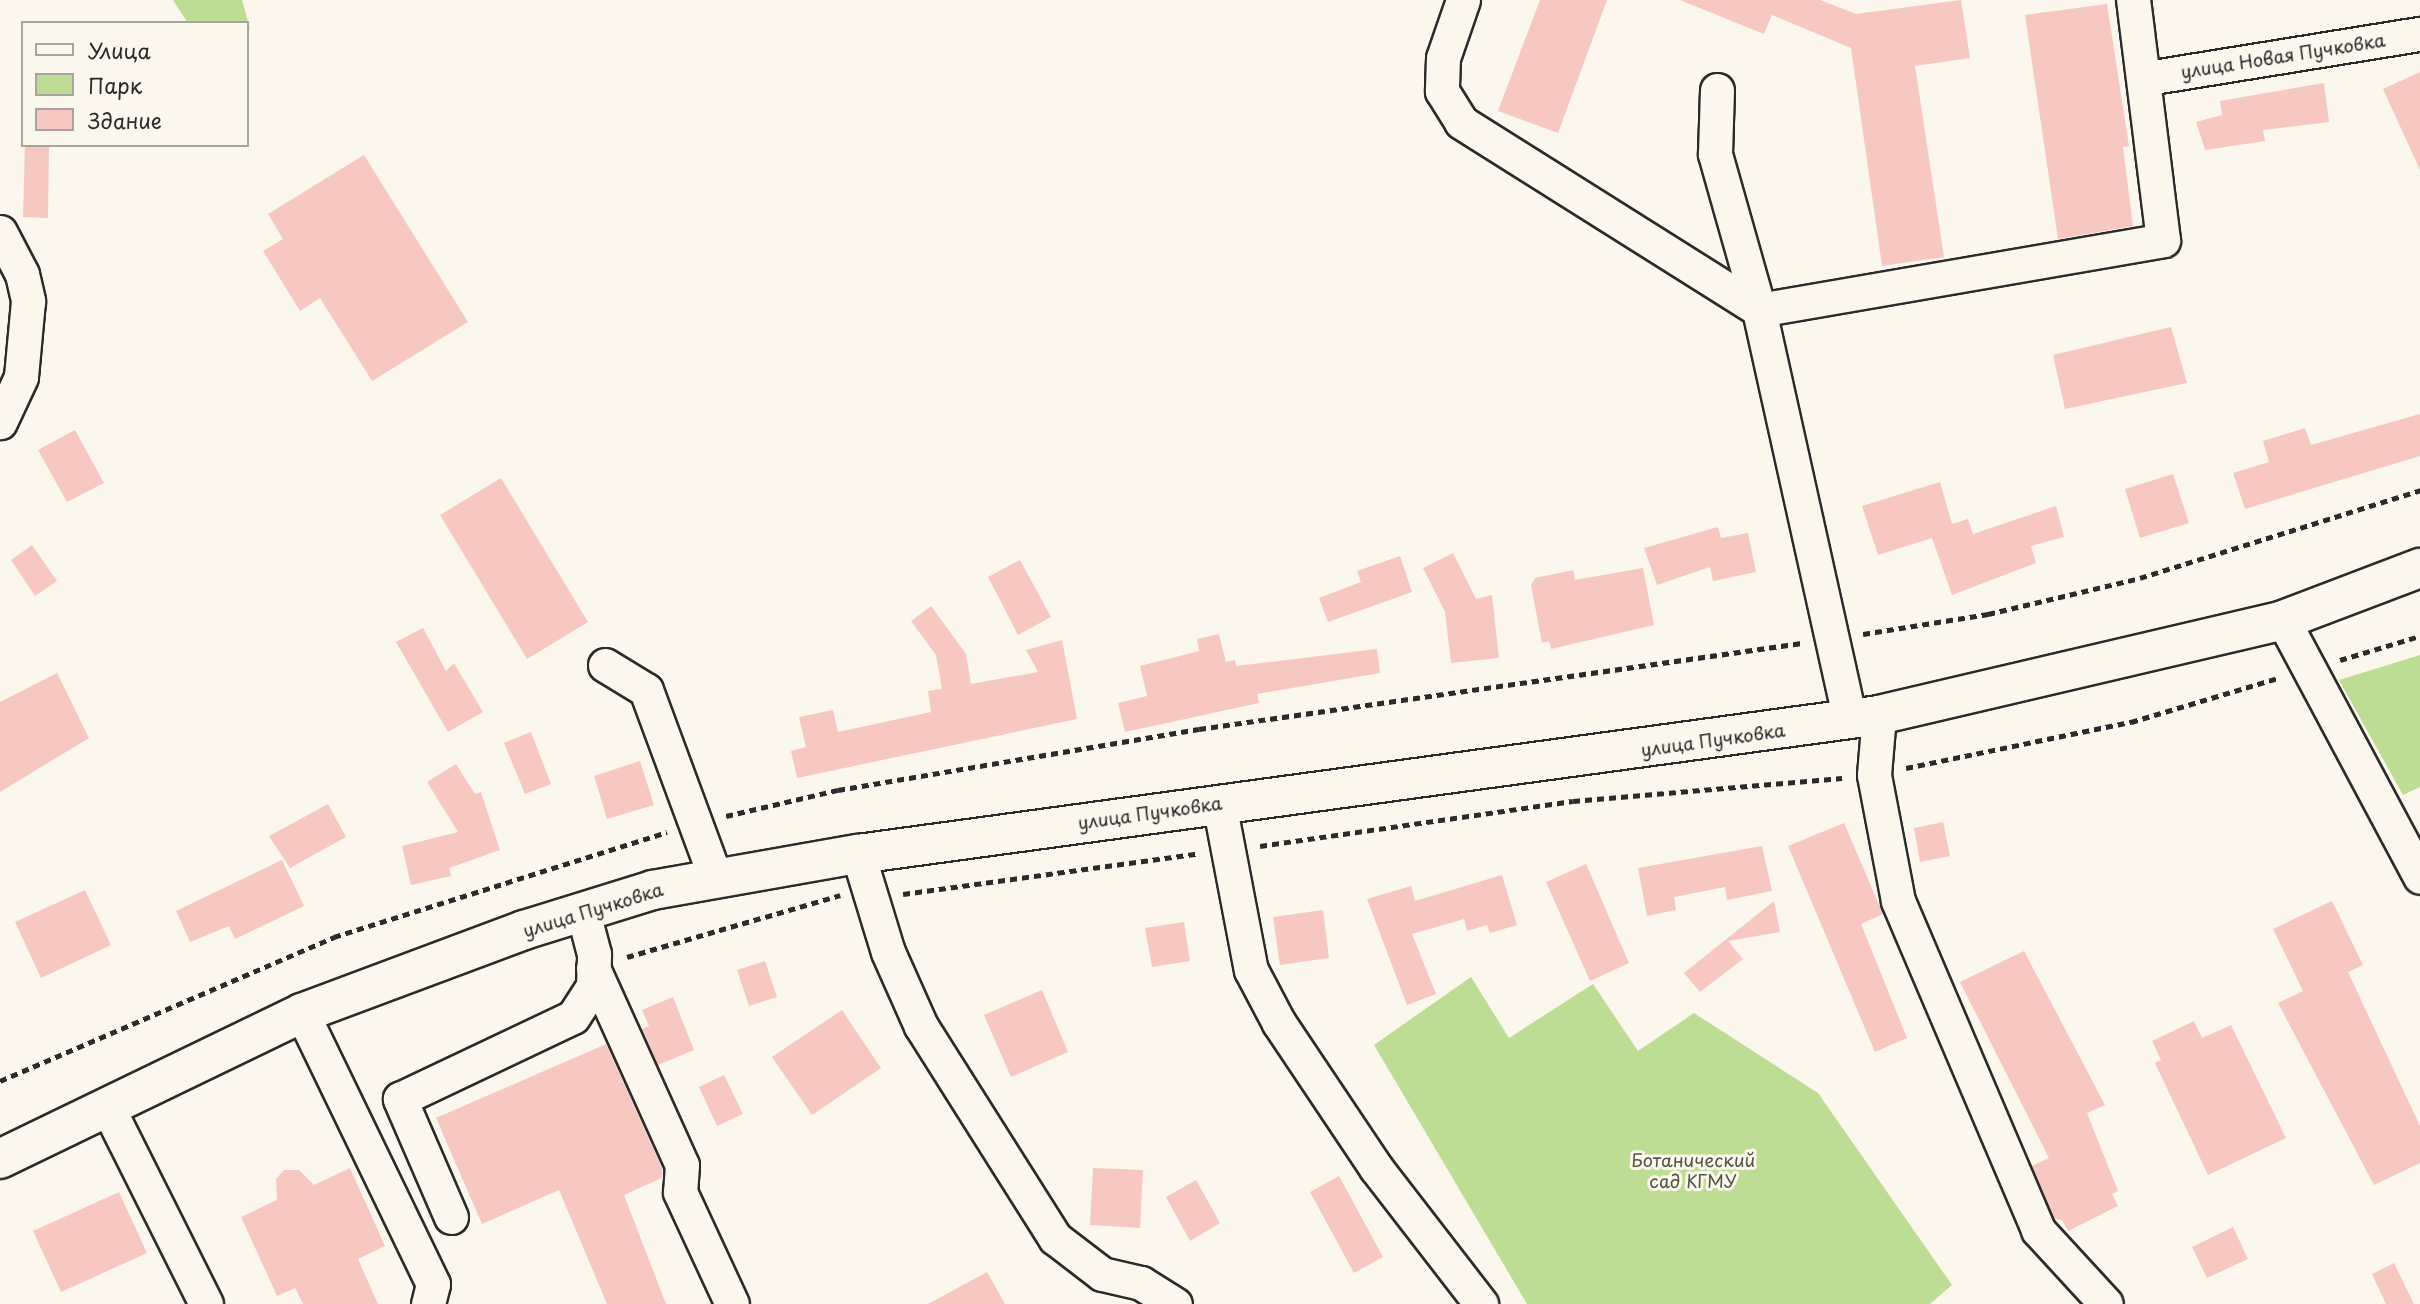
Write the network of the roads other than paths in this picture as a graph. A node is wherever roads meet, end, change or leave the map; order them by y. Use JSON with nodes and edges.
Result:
{"nodes":[{"id":1,"x":1463,"y":0,"type":"edge"},
{"id":2,"x":2133,"y":0,"type":"edge"},
{"id":3,"x":2420,"y":34,"type":"edge"},
{"id":4,"x":2147,"y":78,"type":"junction"},
{"id":5,"x":1717,"y":90,"type":"dead end"},
{"id":6,"x":0,"y":232,"type":"edge"},
{"id":7,"x":1759,"y":310,"type":"junction"},
{"id":8,"x":0,"y":422,"type":"edge"},
{"id":9,"x":2420,"y":568,"type":"edge"},
{"id":10,"x":2420,"y":584,"type":"edge"},
{"id":11,"x":2341,"y":601,"type":"junction"},
{"id":12,"x":2283,"y":620,"type":"junction"},
{"id":13,"x":605,"y":665,"type":"dead end"},
{"id":14,"x":1864,"y":718,"type":"junction"},
{"id":15,"x":1219,"y":803,"type":"junction"},
{"id":16,"x":858,"y":854,"type":"junction"},
{"id":17,"x":715,"y":877,"type":"junction"},
{"id":18,"x":2420,"y":877,"type":"edge"},
{"id":19,"x":583,"y":912,"type":"junction"},
{"id":20,"x":593,"y":968,"type":"junction"},
{"id":21,"x":302,"y":1013,"type":"junction"},
{"id":22,"x":107,"y":1106,"type":"junction"},
{"id":23,"x":0,"y":1159,"type":"edge"},
{"id":24,"x":451,"y":1217,"type":"dead end"},
{"id":25,"x":206,"y":1304,"type":"edge"},
{"id":26,"x":428,"y":1304,"type":"edge"},
{"id":27,"x":732,"y":1304,"type":"edge"},
{"id":28,"x":1175,"y":1304,"type":"edge"},
{"id":29,"x":1481,"y":1304,"type":"edge"},
{"id":30,"x":2106,"y":1304,"type":"edge"}],
"edges":[{"from":1,"to":7,"type":"street"},
{"from":2,"to":4,"type":"street"},
{"from":3,"to":4,"type":"street","name":"улица Новая Пучковка"},
{"from":4,"to":7,"type":"street"},
{"from":5,"to":7,"type":"street"},
{"from":6,"to":8,"type":"street"},
{"from":7,"to":14,"type":"street"},
{"from":9,"to":11,"type":"main road","name":"улица Пучковка"},
{"from":10,"to":11,"type":"main road","name":"улица Пучковка"},
{"from":11,"to":12,"type":"main road","name":"улица Пучковка"},
{"from":12,"to":14,"type":"main road","name":"улица Пучковка"},
{"from":12,"to":18,"type":"street"},
{"from":13,"to":17,"type":"street"},
{"from":14,"to":15,"type":"main road","name":"улица Пучковка"},
{"from":14,"to":30,"type":"street"},
{"from":15,"to":16,"type":"main road","name":"улица Пучковка"},
{"from":15,"to":29,"type":"street"},
{"from":16,"to":17,"type":"main road","name":"улица Пучковка"},
{"from":16,"to":28,"type":"street"},
{"from":17,"to":19,"type":"main road","name":"улица Пучковка"},
{"from":19,"to":20,"type":"street"},
{"from":19,"to":21,"type":"main road","name":"улица Пучковка"},
{"from":20,"to":24,"type":"street"},
{"from":20,"to":27,"type":"street"},
{"from":21,"to":22,"type":"main road","name":"улица Пучковка"},
{"from":21,"to":26,"type":"street"},
{"from":22,"to":23,"type":"main road","name":"улица Пучковка"},
{"from":22,"to":25,"type":"street"}]}
